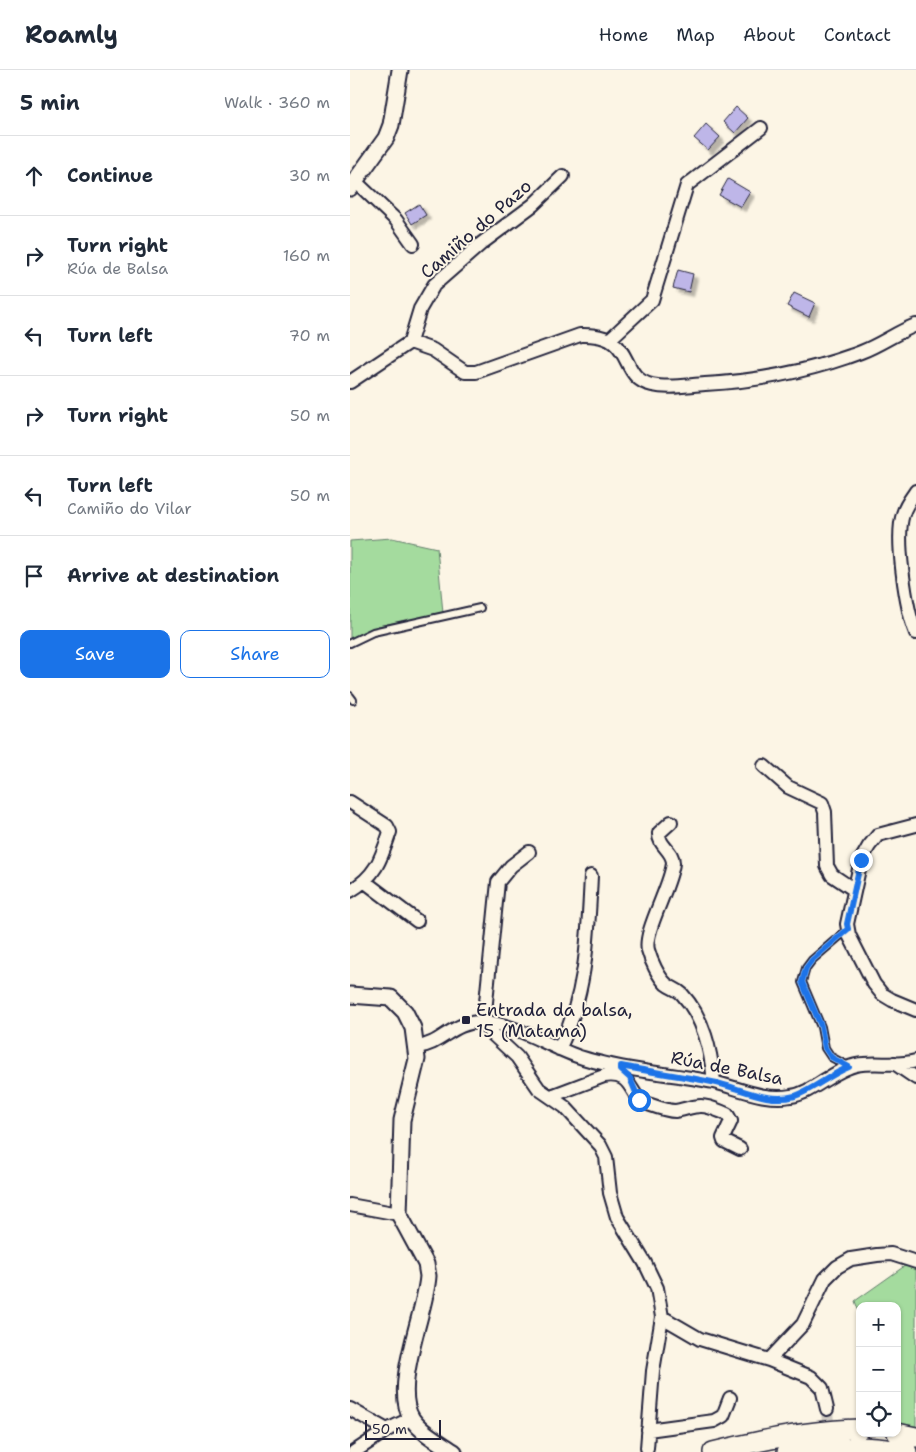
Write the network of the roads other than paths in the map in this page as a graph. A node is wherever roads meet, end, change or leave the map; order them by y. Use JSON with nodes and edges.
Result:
{"nodes":[{"id":1,"x":400,"y":70,"type":"edge"},
{"id":2,"x":760,"y":128,"type":"dead end"},
{"id":3,"x":562,"y":176,"type":"dead end"},
{"id":4,"x":353,"y":184,"type":"edge"},
{"id":5,"x":413,"y":244,"type":"dead end"},
{"id":6,"x":916,"y":325,"type":"edge"},
{"id":7,"x":610,"y":339,"type":"junction"},
{"id":8,"x":410,"y":342,"type":"junction"},
{"id":9,"x":350,"y":382,"type":"edge"},
{"id":10,"x":916,"y":490,"type":"edge"},
{"id":11,"x":480,"y":608,"type":"dead end"},
{"id":12,"x":916,"y":633,"type":"edge"},
{"id":13,"x":350,"y":643,"type":"edge"},
{"id":14,"x":764,"y":766,"type":"dead end"},
{"id":15,"x":350,"y":802,"type":"edge"},
{"id":16,"x":671,"y":822,"type":"dead end"},
{"id":17,"x":916,"y":825,"type":"edge"},
{"id":18,"x":529,"y":852,"type":"dead end"},
{"id":19,"x":591,"y":876,"type":"dead end"},
{"id":20,"x":364,"y":881,"type":"junction"},
{"id":21,"x":853,"y":889,"type":"junction"},
{"id":22,"x":350,"y":891,"type":"edge"},
{"id":23,"x":417,"y":921,"type":"dead end"},
{"id":24,"x":848,"y":929,"type":"junction"},
{"id":25,"x":350,"y":995,"type":"edge"},
{"id":26,"x":916,"y":1010,"type":"edge"},
{"id":27,"x":484,"y":1022,"type":"junction"},
{"id":28,"x":417,"y":1048,"type":"junction"},
{"id":29,"x":559,"y":1049,"type":"junction"},
{"id":30,"x":916,"y":1061,"type":"edge"},
{"id":31,"x":894,"y":1063,"type":"junction"},
{"id":32,"x":621,"y":1066,"type":"junction"},
{"id":33,"x":849,"y":1067,"type":"junction"},
{"id":34,"x":916,"y":1078,"type":"edge"},
{"id":35,"x":714,"y":1082,"type":"junction"},
{"id":36,"x":632,"y":1085,"type":"junction"},
{"id":37,"x":552,"y":1096,"type":"junction"},
{"id":38,"x":740,"y":1149,"type":"dead end"},
{"id":39,"x":350,"y":1204,"type":"edge"},
{"id":40,"x":399,"y":1214,"type":"junction"},
{"id":41,"x":916,"y":1262,"type":"edge"},
{"id":42,"x":662,"y":1317,"type":"junction"},
{"id":43,"x":769,"y":1360,"type":"junction"},
{"id":44,"x":730,"y":1398,"type":"dead end"},
{"id":45,"x":350,"y":1409,"type":"edge"},
{"id":46,"x":827,"y":1409,"type":"tunnel mouth"},
{"id":47,"x":412,"y":1418,"type":"junction"},
{"id":48,"x":856,"y":1429,"type":"edge"},
{"id":49,"x":387,"y":1430,"type":"junction"},
{"id":50,"x":648,"y":1430,"type":"junction"},
{"id":51,"x":901,"y":1434,"type":"edge"},
{"id":52,"x":916,"y":1437,"type":"edge"},
{"id":53,"x":647,"y":1448,"type":"dead end"},
{"id":54,"x":359,"y":1450,"type":"edge"},
{"id":55,"x":454,"y":1452,"type":"edge"},
{"id":56,"x":713,"y":1452,"type":"edge"},
{"id":57,"x":787,"y":1452,"type":"edge"},
{"id":58,"x":907,"y":1452,"type":"edge"}],
"edges":[{"from":1,"to":4,"type":"street"},
{"from":2,"to":7,"type":"street"},
{"from":3,"to":8,"type":"street","name":"Camiño do Pazo"},
{"from":4,"to":5,"type":"street"},
{"from":6,"to":7,"type":"street"},
{"from":7,"to":8,"type":"street"},
{"from":8,"to":9,"type":"street"},
{"from":10,"to":12,"type":"street"},
{"from":11,"to":13,"type":"lane"},
{"from":14,"to":21,"type":"street"},
{"from":15,"to":20,"type":"street"},
{"from":16,"to":35,"type":"street"},
{"from":17,"to":21,"type":"street"},
{"from":18,"to":27,"type":"street"},
{"from":19,"to":29,"type":"street"},
{"from":20,"to":22,"type":"street"},
{"from":20,"to":23,"type":"street"},
{"from":21,"to":24,"type":"street"},
{"from":24,"to":26,"type":"street"},
{"from":24,"to":33,"type":"lane"},
{"from":25,"to":28,"type":"street"},
{"from":27,"to":28,"type":"street","name":"Rúa de Balsa"},
{"from":27,"to":29,"type":"street","name":"Rúa de Balsa"},
{"from":27,"to":37,"type":"street"},
{"from":28,"to":40,"type":"street"},
{"from":29,"to":32,"type":"street","name":"Rúa de Balsa"},
{"from":30,"to":31,"type":"street","name":"Rúa de Balsa"},
{"from":31,"to":33,"type":"street","name":"Rúa de Balsa"},
{"from":31,"to":34,"type":"street"},
{"from":32,"to":35,"type":"street","name":"Rúa de Balsa"},
{"from":32,"to":36,"type":"street"},
{"from":33,"to":35,"type":"street","name":"Rúa de Balsa"},
{"from":36,"to":37,"type":"street"},
{"from":36,"to":38,"type":"street"},
{"from":37,"to":42,"type":"street"},
{"from":39,"to":40,"type":"street"},
{"from":40,"to":47,"type":"street"},
{"from":41,"to":43,"type":"street"},
{"from":42,"to":43,"type":"street"},
{"from":42,"to":50,"type":"street"},
{"from":43,"to":46,"type":"street"},
{"from":44,"to":50,"type":"street"},
{"from":45,"to":49,"type":"street"},
{"from":47,"to":49,"type":"street"},
{"from":47,"to":55,"type":"street"},
{"from":48,"to":56,"type":"main road"},
{"from":49,"to":54,"type":"street"},
{"from":50,"to":53,"type":"street"},
{"from":51,"to":52,"type":"main road"},
{"from":57,"to":58,"type":"main road"}]}
